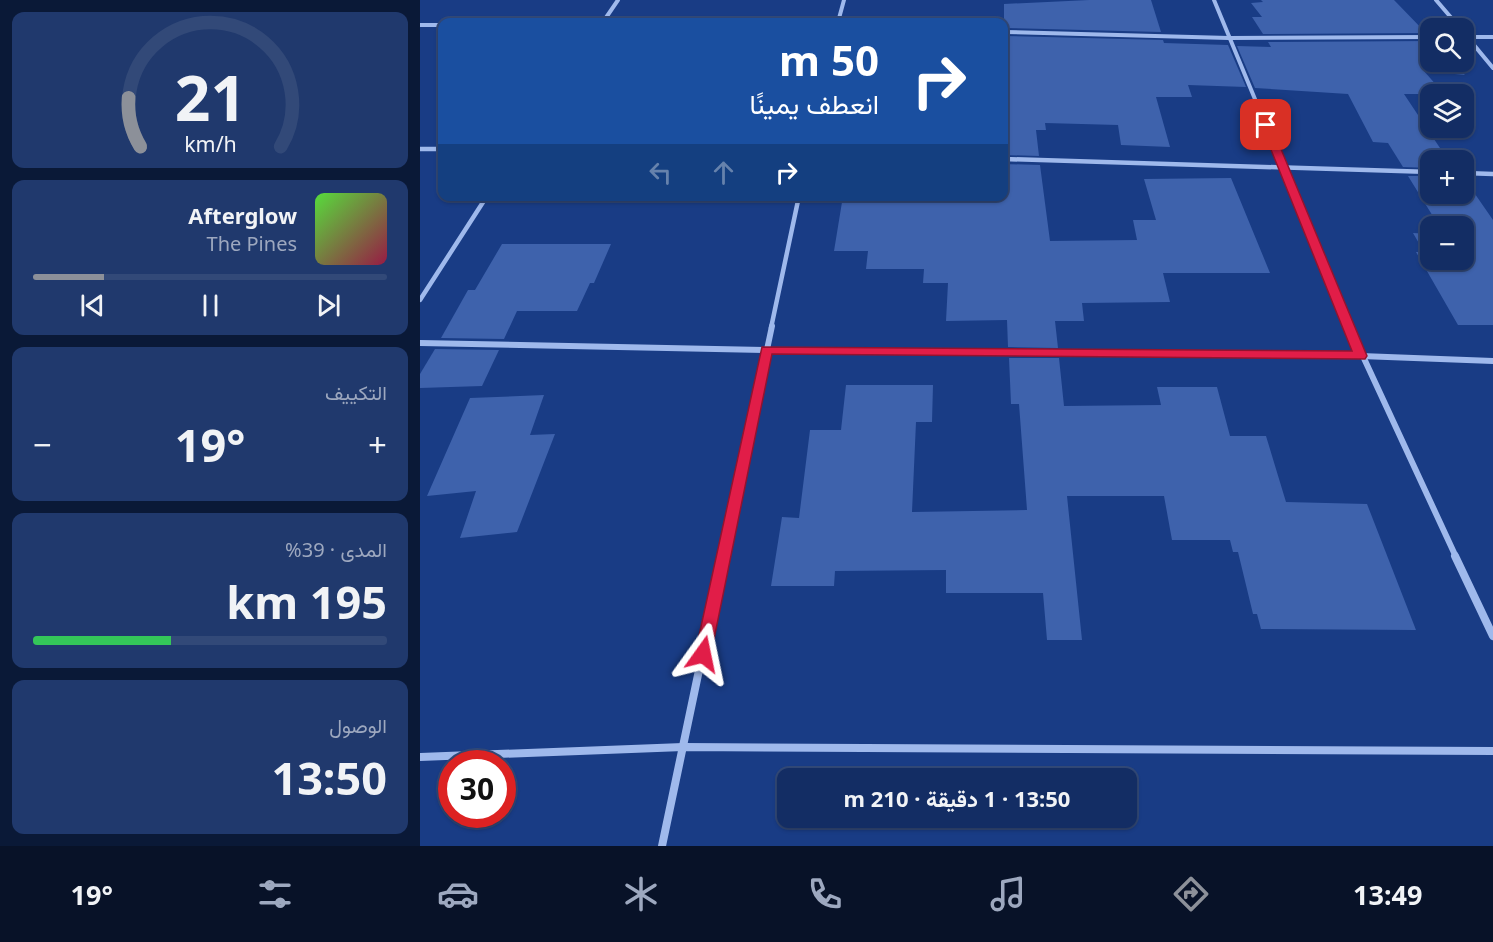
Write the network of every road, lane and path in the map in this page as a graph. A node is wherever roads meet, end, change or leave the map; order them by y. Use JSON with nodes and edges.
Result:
{"nodes":[{"id":1,"x":618,"y":0,"type":"edge"},
{"id":2,"x":844,"y":0,"type":"edge"},
{"id":3,"x":1214,"y":0,"type":"edge"},
{"id":4,"x":1436,"y":0,"type":"edge"},
{"id":5,"x":606,"y":18,"type":"edge"},
{"id":6,"x":839,"y":18,"type":"edge"},
{"id":7,"x":1451,"y":18,"type":"edge"},
{"id":8,"x":420,"y":25,"type":"edge"},
{"id":9,"x":438,"y":25,"type":"edge"},
{"id":10,"x":1008,"y":32,"type":"edge"},
{"id":11,"x":1474,"y":36,"type":"edge"},
{"id":12,"x":1420,"y":37,"type":"edge"},
{"id":13,"x":1493,"y":37,"type":"edge"},
{"id":14,"x":1230,"y":38,"type":"junction"},
{"id":15,"x":1474,"y":46,"type":"edge"},
{"id":16,"x":1493,"y":68,"type":"edge"},
{"id":17,"x":420,"y":149,"type":"edge"},
{"id":18,"x":438,"y":149,"type":"edge"},
{"id":19,"x":1008,"y":159,"type":"edge"},
{"id":20,"x":1284,"y":169,"type":"junction"},
{"id":21,"x":1420,"y":172,"type":"edge"},
{"id":22,"x":1474,"y":173,"type":"edge"},
{"id":23,"x":1493,"y":174,"type":"edge"},
{"id":24,"x":484,"y":201,"type":"edge"},
{"id":25,"x":799,"y":201,"type":"edge"},
{"id":26,"x":420,"y":300,"type":"edge"},
{"id":27,"x":420,"y":342,"type":"edge"},
{"id":28,"x":767,"y":350,"type":"junction"},
{"id":29,"x":1361,"y":356,"type":"junction"},
{"id":30,"x":1493,"y":361,"type":"edge"},
{"id":31,"x":1493,"y":636,"type":"edge"},
{"id":32,"x":683,"y":747,"type":"junction"},
{"id":33,"x":1493,"y":751,"type":"edge"},
{"id":34,"x":420,"y":757,"type":"edge"},
{"id":35,"x":662,"y":846,"type":"edge"}],
"edges":[{"from":1,"to":5,"type":"street"},
{"from":2,"to":6,"type":"street"},
{"from":3,"to":14,"type":"street"},
{"from":4,"to":7,"type":"street"},
{"from":8,"to":9,"type":"street"},
{"from":10,"to":14,"type":"street"},
{"from":11,"to":13,"type":"street"},
{"from":12,"to":14,"type":"street"},
{"from":14,"to":20,"type":"street"},
{"from":15,"to":16,"type":"street"},
{"from":17,"to":18,"type":"street"},
{"from":19,"to":20,"type":"street"},
{"from":20,"to":21,"type":"street"},
{"from":20,"to":29,"type":"street"},
{"from":22,"to":23,"type":"street"},
{"from":24,"to":26,"type":"street"},
{"from":25,"to":28,"type":"street"},
{"from":27,"to":28,"type":"street"},
{"from":28,"to":29,"type":"street"},
{"from":28,"to":32,"type":"street"},
{"from":29,"to":30,"type":"street"},
{"from":29,"to":31,"type":"street"},
{"from":32,"to":33,"type":"street"},
{"from":32,"to":34,"type":"street"},
{"from":32,"to":35,"type":"street"}]}
